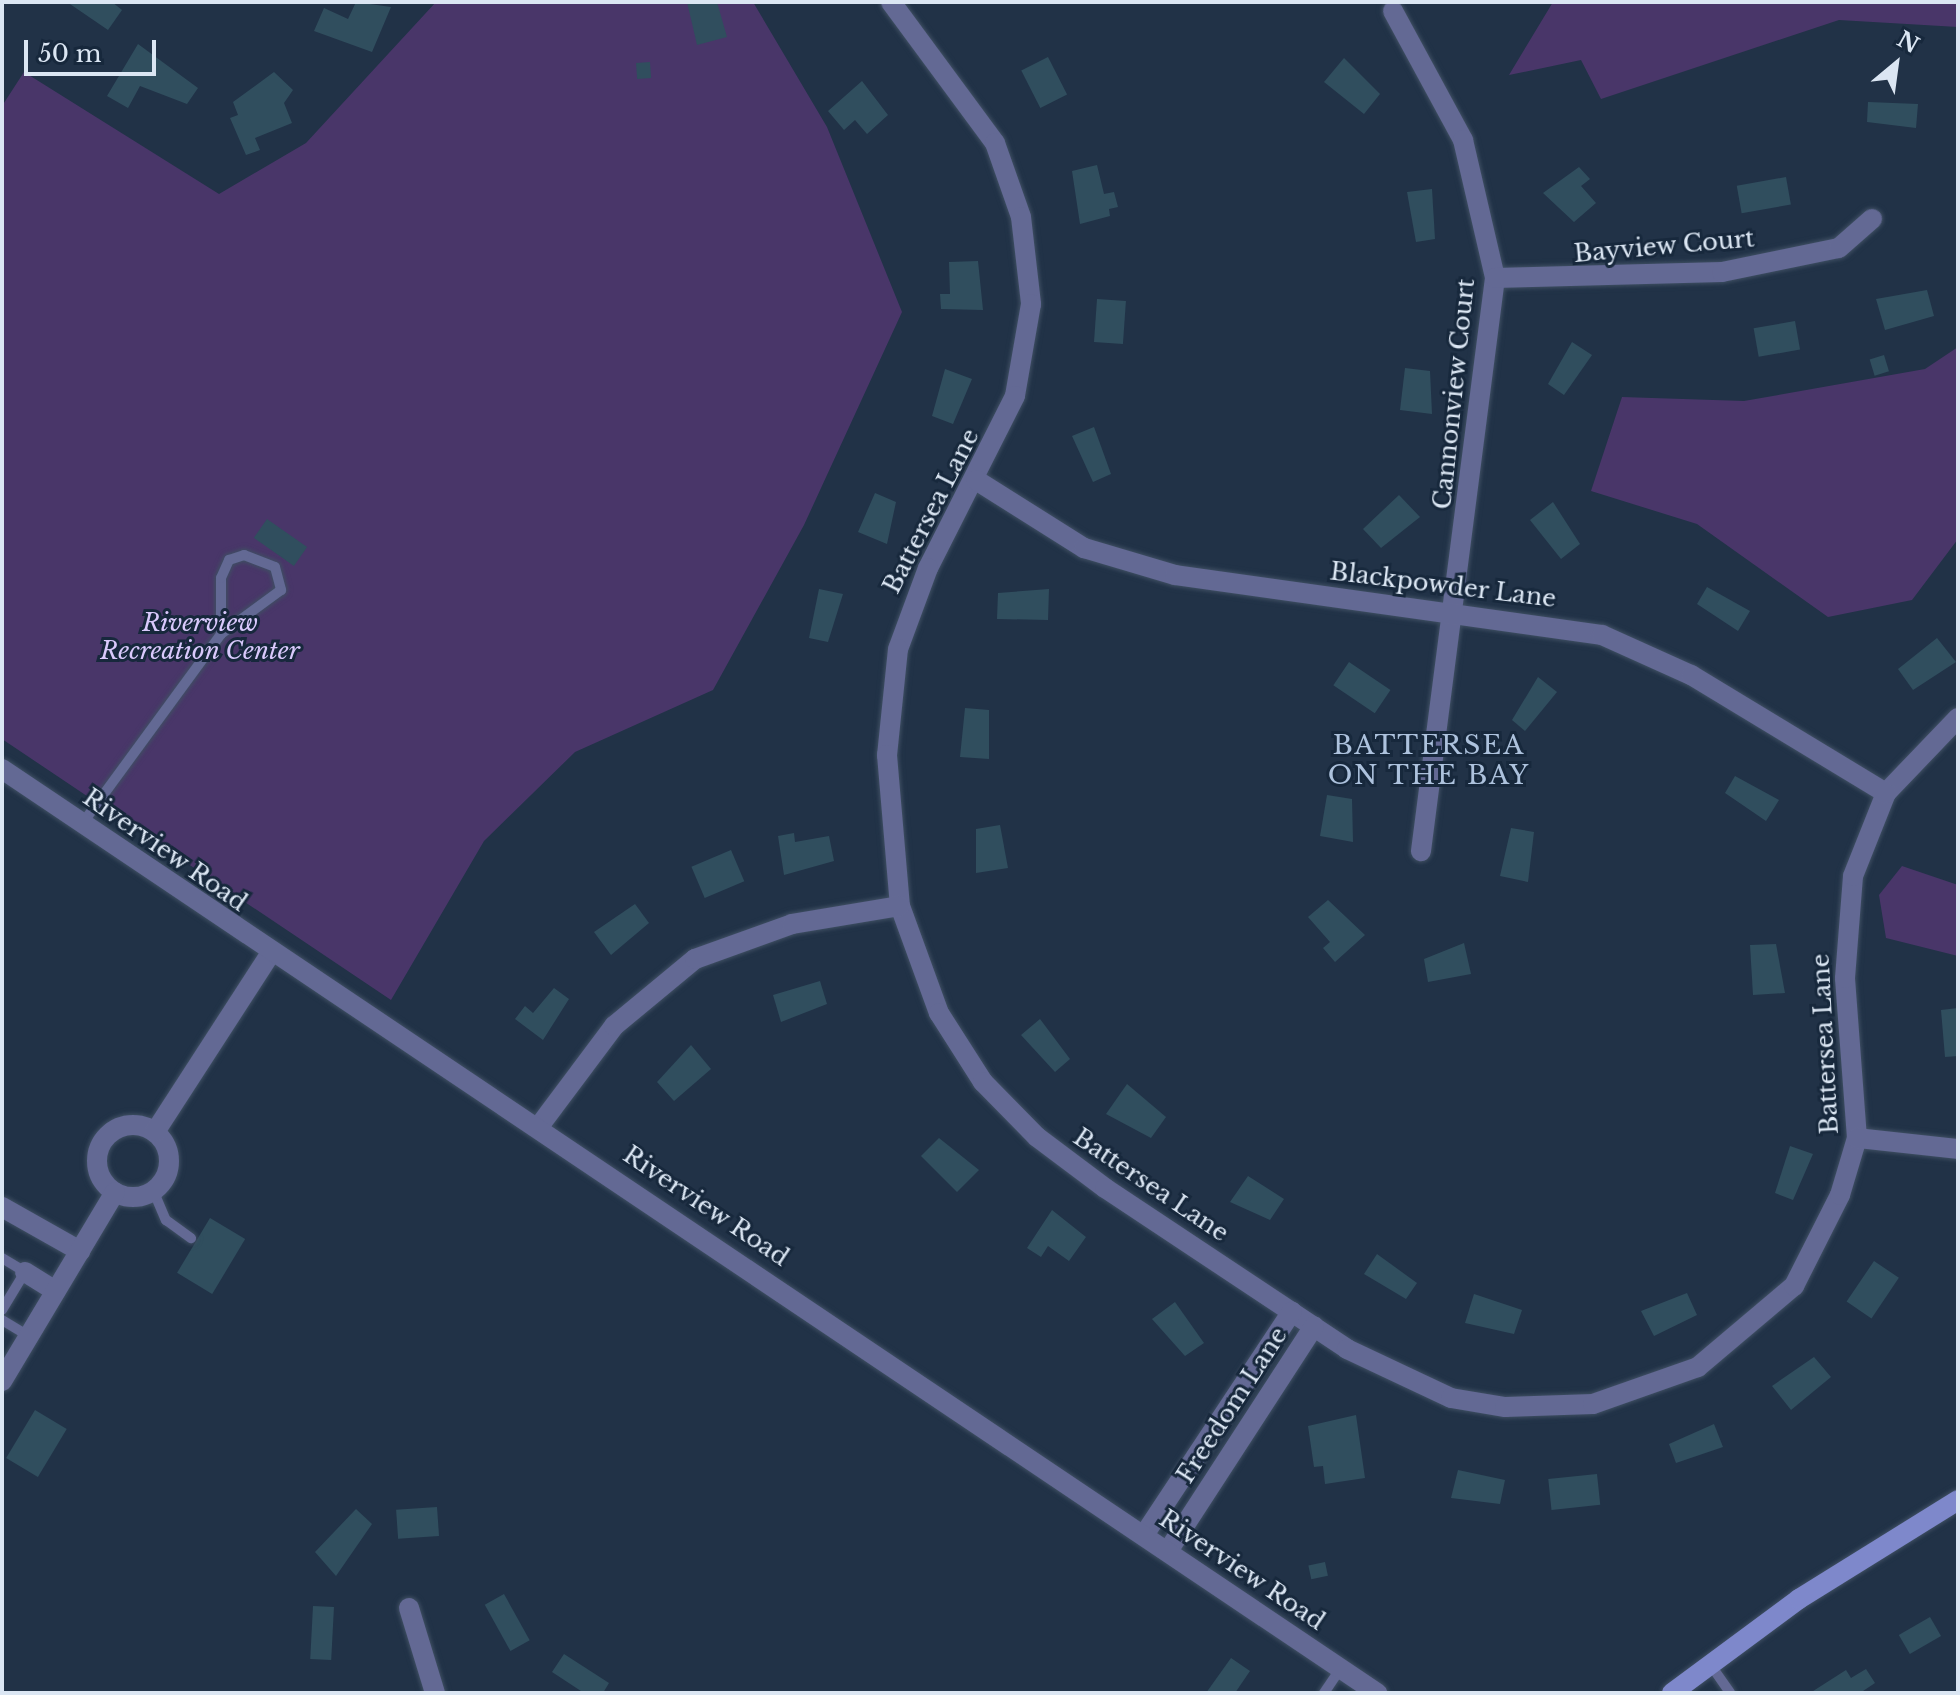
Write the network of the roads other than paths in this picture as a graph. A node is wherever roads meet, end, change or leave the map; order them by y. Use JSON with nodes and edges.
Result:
{"nodes":[{"id":1,"x":891,"y":2,"type":"edge"},
{"id":2,"x":1393,"y":11,"type":"dead end"},
{"id":3,"x":1872,"y":219,"type":"dead end"},
{"id":4,"x":1495,"y":278,"type":"junction"},
{"id":5,"x":976,"y":480,"type":"junction"},
{"id":6,"x":1455,"y":613,"type":"junction"},
{"id":7,"x":221,"y":634,"type":"junction"},
{"id":8,"x":1958,"y":718,"type":"edge"},
{"id":9,"x":2,"y":769,"type":"edge"},
{"id":10,"x":1886,"y":793,"type":"junction"},
{"id":11,"x":82,"y":824,"type":"junction"},
{"id":12,"x":1421,"y":851,"type":"dead end"},
{"id":13,"x":900,"y":906,"type":"junction"},
{"id":14,"x":270,"y":954,"type":"junction"},
{"id":15,"x":540,"y":1125,"type":"junction"},
{"id":16,"x":155,"y":1132,"type":"junction"},
{"id":17,"x":1857,"y":1138,"type":"junction"},
{"id":18,"x":1958,"y":1149,"type":"edge"},
{"id":19,"x":153,"y":1190,"type":"junction"},
{"id":20,"x":115,"y":1192,"type":"junction"},
{"id":21,"x":2,"y":1207,"type":"edge"},
{"id":22,"x":191,"y":1238,"type":"dead end"},
{"id":23,"x":80,"y":1251,"type":"junction"},
{"id":24,"x":2,"y":1258,"type":"edge"},
{"id":25,"x":25,"y":1272,"type":"junction"},
{"id":26,"x":56,"y":1291,"type":"junction"},
{"id":27,"x":2,"y":1310,"type":"edge"},
{"id":28,"x":1292,"y":1311,"type":"junction"},
{"id":29,"x":2,"y":1320,"type":"edge"},
{"id":30,"x":1314,"y":1326,"type":"junction"},
{"id":31,"x":29,"y":1336,"type":"junction"},
{"id":32,"x":2,"y":1381,"type":"edge"},
{"id":33,"x":1958,"y":1500,"type":"edge"},
{"id":34,"x":1144,"y":1535,"type":"junction"},
{"id":35,"x":1168,"y":1551,"type":"junction"},
{"id":36,"x":409,"y":1608,"type":"dead end"},
{"id":37,"x":1710,"y":1664,"type":"junction"},
{"id":38,"x":1341,"y":1668,"type":"junction"},
{"id":39,"x":435,"y":1693,"type":"edge"},
{"id":40,"x":1324,"y":1693,"type":"edge"},
{"id":41,"x":1377,"y":1693,"type":"edge"},
{"id":42,"x":1672,"y":1693,"type":"edge"},
{"id":43,"x":1730,"y":1693,"type":"edge"}],
"edges":[{"from":1,"to":5,"type":"street","name":"Battersea Lane"},
{"from":2,"to":4,"type":"street","name":"Cannonview Court"},
{"from":3,"to":4,"type":"street","name":"Bayview Court"},
{"from":4,"to":6,"type":"street","name":"Cannonview Court"},
{"from":5,"to":6,"type":"street","name":"Blackpowder Lane"},
{"from":5,"to":13,"type":"street","name":"Battersea Lane"},
{"from":6,"to":10,"type":"street","name":"Blackpowder Lane"},
{"from":6,"to":12,"type":"street","name":"Cannonview Court"},
{"from":7,"to":7,"type":"lane"},
{"from":7,"to":11,"type":"lane"},
{"from":8,"to":10,"type":"street","name":"Battersea Lane"},
{"from":9,"to":11,"type":"street","name":"Riverview Road"},
{"from":10,"to":17,"type":"street","name":"Battersea Lane"},
{"from":11,"to":14,"type":"street","name":"Riverview Road"},
{"from":13,"to":15,"type":"street"},
{"from":13,"to":28,"type":"street","name":"Battersea Lane"},
{"from":14,"to":15,"type":"street","name":"Riverview Road"},
{"from":14,"to":16,"type":"street"},
{"from":15,"to":34,"type":"street","name":"Riverview Road"},
{"from":16,"to":19,"type":"street"},
{"from":16,"to":20,"type":"street"},
{"from":17,"to":18,"type":"street"},
{"from":17,"to":30,"type":"street","name":"Battersea Lane"},
{"from":19,"to":20,"type":"street"},
{"from":19,"to":22,"type":"lane"},
{"from":20,"to":23,"type":"street"},
{"from":21,"to":23,"type":"street"},
{"from":23,"to":26,"type":"street"},
{"from":24,"to":25,"type":"lane"},
{"from":25,"to":26,"type":"street"},
{"from":25,"to":27,"type":"lane"},
{"from":26,"to":31,"type":"street"},
{"from":28,"to":30,"type":"street","name":"Battersea Lane"},
{"from":28,"to":34,"type":"street","name":"Freedom Lane"},
{"from":29,"to":31,"type":"lane"},
{"from":30,"to":35,"type":"street","name":"Freedom Lane"},
{"from":31,"to":32,"type":"street"},
{"from":33,"to":37,"type":"main road"},
{"from":34,"to":35,"type":"street","name":"Riverview Road"},
{"from":35,"to":38,"type":"street","name":"Riverview Road"},
{"from":36,"to":39,"type":"street"},
{"from":37,"to":42,"type":"main road"},
{"from":37,"to":43,"type":"lane"},
{"from":38,"to":40,"type":"lane"},
{"from":38,"to":41,"type":"street","name":"Riverview Road"}]}
